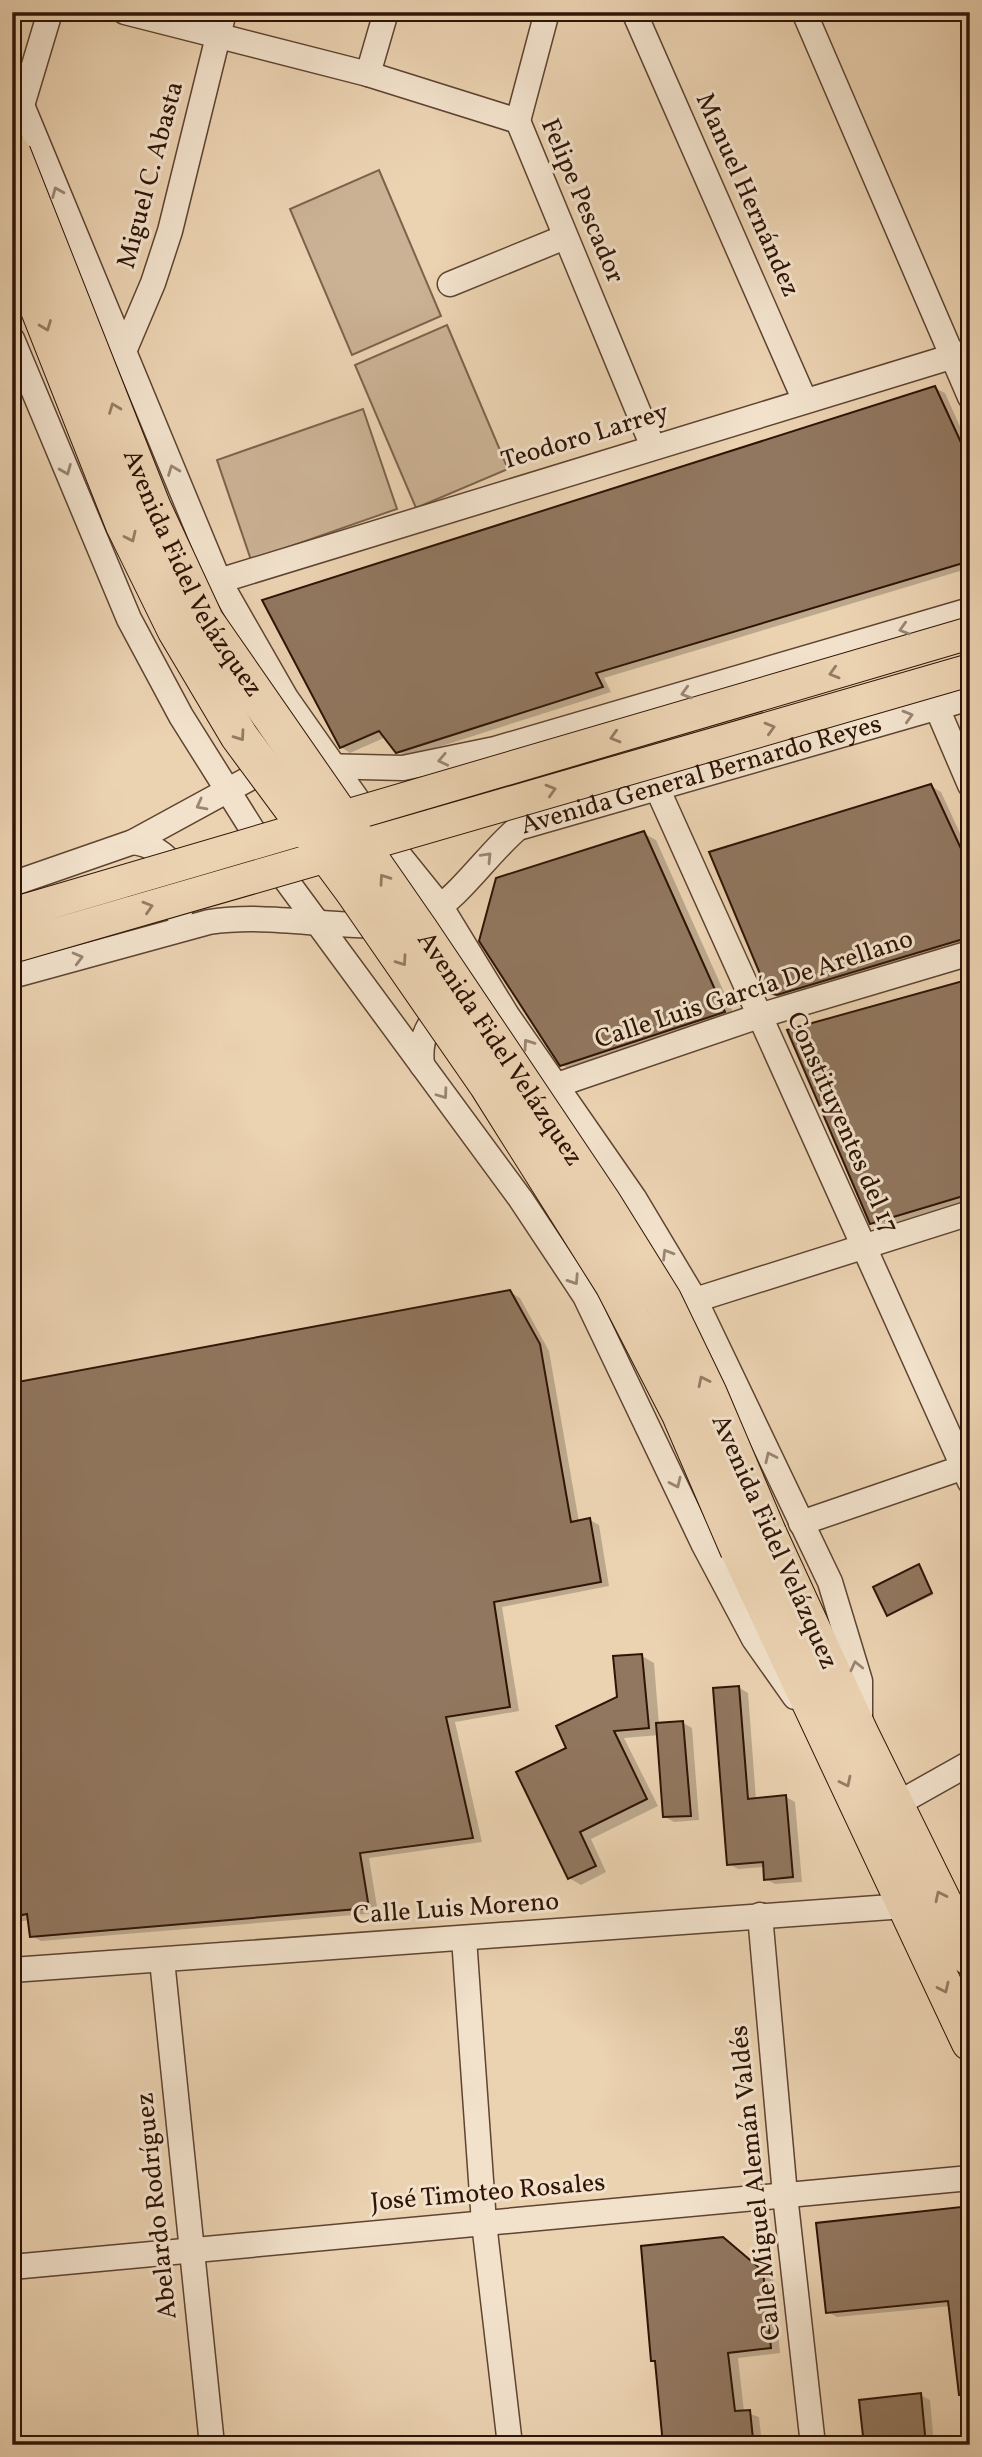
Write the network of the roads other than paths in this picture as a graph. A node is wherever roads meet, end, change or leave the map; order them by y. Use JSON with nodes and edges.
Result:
{"nodes":[{"id":1,"x":50,"y":12,"type":"edge"},
{"id":2,"x":125,"y":12,"type":"edge"},
{"id":3,"x":386,"y":12,"type":"edge"},
{"id":4,"x":547,"y":12,"type":"edge"},
{"id":5,"x":634,"y":12,"type":"edge"},
{"id":6,"x":804,"y":12,"type":"edge"},
{"id":7,"x":221,"y":24,"type":"edge"},
{"id":8,"x":368,"y":74,"type":"junction"},
{"id":9,"x":12,"y":81,"type":"edge"},
{"id":10,"x":21,"y":108,"type":"junction"},
{"id":11,"x":518,"y":121,"type":"junction"},
{"id":12,"x":12,"y":140,"type":"edge"},
{"id":13,"x":12,"y":153,"type":"edge"},
{"id":14,"x":73,"y":231,"type":"junction"},
{"id":15,"x":565,"y":237,"type":"junction"},
{"id":16,"x":12,"y":241,"type":"edge"},
{"id":17,"x":450,"y":284,"type":"dead end"},
{"id":18,"x":12,"y":339,"type":"edge"},
{"id":19,"x":125,"y":349,"type":"junction"},
{"id":20,"x":961,"y":354,"type":"edge"},
{"id":21,"x":970,"y":397,"type":"edge"},
{"id":22,"x":805,"y":401,"type":"junction"},
{"id":23,"x":653,"y":447,"type":"junction"},
{"id":24,"x":219,"y":581,"type":"junction"},
{"id":25,"x":970,"y":610,"type":"edge"},
{"id":26,"x":970,"y":633,"type":"edge"},
{"id":27,"x":253,"y":639,"type":"junction"},
{"id":28,"x":155,"y":664,"type":"junction"},
{"id":29,"x":970,"y":670,"type":"edge"},
{"id":30,"x":970,"y":698,"type":"edge"},
{"id":31,"x":937,"y":708,"type":"junction"},
{"id":32,"x":495,"y":749,"type":"junction"},
{"id":33,"x":332,"y":766,"type":"junction"},
{"id":34,"x":970,"y":786,"type":"edge"},
{"id":35,"x":657,"y":788,"type":"junction"},
{"id":36,"x":227,"y":791,"type":"junction"},
{"id":37,"x":518,"y":828,"type":"junction"},
{"id":38,"x":134,"y":842,"type":"junction"},
{"id":39,"x":12,"y":884,"type":"edge"},
{"id":40,"x":441,"y":908,"type":"junction"},
{"id":41,"x":12,"y":914,"type":"edge"},
{"id":42,"x":319,"y":924,"type":"junction"},
{"id":43,"x":163,"y":934,"type":"junction"},
{"id":44,"x":12,"y":947,"type":"edge"},
{"id":45,"x":970,"y":953,"type":"edge"},
{"id":46,"x":12,"y":976,"type":"edge"},
{"id":47,"x":507,"y":1015,"type":"junction"},
{"id":48,"x":762,"y":1015,"type":"junction"},
{"id":49,"x":422,"y":1065,"type":"junction"},
{"id":50,"x":557,"y":1085,"type":"junction"},
{"id":51,"x":970,"y":1213,"type":"edge"},
{"id":52,"x":864,"y":1246,"type":"junction"},
{"id":53,"x":695,"y":1300,"type":"junction"},
{"id":54,"x":967,"y":1472,"type":"edge"},
{"id":55,"x":769,"y":1536,"type":"junction"},
{"id":56,"x":816,"y":1721,"type":"junction"},
{"id":57,"x":970,"y":1763,"type":"edge"},
{"id":58,"x":897,"y":1804,"type":"junction"},
{"id":59,"x":905,"y":1906,"type":"junction"},
{"id":60,"x":761,"y":1916,"type":"junction"},
{"id":61,"x":464,"y":1938,"type":"junction"},
{"id":62,"x":970,"y":1957,"type":"edge"},
{"id":63,"x":162,"y":1960,"type":"junction"},
{"id":64,"x":12,"y":1970,"type":"edge"},
{"id":65,"x":970,"y":2042,"type":"edge"},
{"id":66,"x":970,"y":2178,"type":"edge"},
{"id":67,"x":785,"y":2195,"type":"junction"},
{"id":68,"x":484,"y":2223,"type":"junction"},
{"id":69,"x":191,"y":2251,"type":"junction"},
{"id":70,"x":12,"y":2267,"type":"edge"},
{"id":71,"x":212,"y":2445,"type":"edge"},
{"id":72,"x":510,"y":2445,"type":"edge"},
{"id":73,"x":813,"y":2445,"type":"edge"}],
"edges":[{"from":1,"to":10,"type":"street"},
{"from":2,"to":7,"type":"street","name":"Felipe Pescador"},
{"from":3,"to":8,"type":"street"},
{"from":4,"to":11,"type":"street"},
{"from":5,"to":22,"type":"street","name":"Manuel Hernández"},
{"from":6,"to":20,"type":"street"},
{"from":7,"to":8,"type":"street","name":"Felipe Pescador"},
{"from":7,"to":19,"type":"street","name":"Miguel C. Abasta"},
{"from":8,"to":11,"type":"street","name":"Felipe Pescador"},
{"from":9,"to":10,"type":"street"},
{"from":10,"to":12,"type":"street"},
{"from":14,"to":10,"type":"street","one_way":true},
{"from":11,"to":15,"type":"street","name":"Felipe Pescador"},
{"from":55,"to":13,"type":"highway","name":"Avenida Fidel Velázquez","one_way":true,"bridge":true},
{"from":14,"to":16,"type":"street"},
{"from":14,"to":19,"type":"street"},
{"from":15,"to":17,"type":"street"},
{"from":15,"to":23,"type":"street","name":"Felipe Pescador"},
{"from":16,"to":55,"type":"highway","name":"Avenida Fidel Velázquez","one_way":true,"bridge":true},
{"from":18,"to":28,"type":"street","one_way":true},
{"from":24,"to":19,"type":"street","one_way":true},
{"from":20,"to":21,"type":"street"},
{"from":20,"to":22,"type":"street","name":"Teodoro Larrey"},
{"from":22,"to":23,"type":"street","name":"Teodoro Larrey"},
{"from":23,"to":24,"type":"street","name":"Teodoro Larrey"},
{"from":24,"to":27,"type":"street"},
{"from":25,"to":32,"type":"street","one_way":true},
{"from":26,"to":41,"type":"main road","one_way":true,"bridge":true},
{"from":27,"to":28,"type":"street"},
{"from":27,"to":33,"type":"street"},
{"from":28,"to":36,"type":"street"},
{"from":44,"to":29,"type":"main road","name":"Avenida General Bernardo Reyes","one_way":true,"bridge":true},
{"from":30,"to":31,"type":"street","name":"Avenida General Bernardo Reyes"},
{"from":31,"to":34,"type":"street"},
{"from":35,"to":31,"type":"street","name":"Avenida General Bernardo Reyes","one_way":true},
{"from":32,"to":33,"type":"street","one_way":true},
{"from":32,"to":37,"type":"street"},
{"from":33,"to":36,"type":"street"},
{"from":33,"to":40,"type":"street"},
{"from":35,"to":37,"type":"street","name":"Avenida General Bernardo Reyes"},
{"from":35,"to":48,"type":"street","name":"Constituyentes del 17"},
{"from":36,"to":38,"type":"street","one_way":true},
{"from":36,"to":42,"type":"street"},
{"from":40,"to":37,"type":"street","name":"Avenida General Bernardo Reyes","one_way":true},
{"from":38,"to":39,"type":"street"},
{"from":38,"to":43,"type":"street"},
{"from":40,"to":42,"type":"street","name":"Avenida General Bernardo Reyes"},
{"from":40,"to":47,"type":"street"},
{"from":42,"to":43,"type":"street","name":"Avenida General Bernardo Reyes"},
{"from":42,"to":49,"type":"street"},
{"from":46,"to":43,"type":"street","name":"Avenida General Bernardo Reyes","one_way":true},
{"from":45,"to":48,"type":"street","name":"Calle Luis García De Arellano"},
{"from":47,"to":49,"type":"street"},
{"from":50,"to":47,"type":"street","one_way":true},
{"from":48,"to":50,"type":"street","name":"Calle Luis García De Arellano"},
{"from":48,"to":52,"type":"street","name":"Constituyentes del 17"},
{"from":49,"to":56,"type":"street","one_way":true},
{"from":53,"to":50,"type":"street","one_way":true},
{"from":51,"to":52,"type":"street"},
{"from":52,"to":53,"type":"street"},
{"from":52,"to":54,"type":"street","name":"Constituyentes del 17"},
{"from":55,"to":53,"type":"street","one_way":true},
{"from":54,"to":55,"type":"street"},
{"from":55,"to":56,"type":"highway","name":"Avenida Fidel Velázquez"},
{"from":58,"to":55,"type":"highway","name":"Avenida Fidel Velázquez","one_way":true},
{"from":56,"to":59,"type":"highway","name":"Avenida Fidel Velázquez","one_way":true},
{"from":57,"to":58,"type":"street"},
{"from":62,"to":58,"type":"highway","name":"Avenida Fidel Velázquez","one_way":true},
{"from":59,"to":60,"type":"street","name":"Calle Luis Moreno"},
{"from":59,"to":65,"type":"highway","name":"Avenida Fidel Velázquez","one_way":true},
{"from":60,"to":61,"type":"street","name":"Calle Luis Moreno"},
{"from":60,"to":67,"type":"street","name":"Calle Miguel Alemán Valdés"},
{"from":61,"to":63,"type":"street","name":"Calle Luis Moreno"},
{"from":61,"to":68,"type":"street"},
{"from":63,"to":64,"type":"street","name":"Calle Luis Moreno"},
{"from":63,"to":69,"type":"street","name":"Abelardo Rodríguez"},
{"from":66,"to":67,"type":"street","name":"José Timoteo Rosales"},
{"from":67,"to":68,"type":"street","name":"José Timoteo Rosales"},
{"from":67,"to":73,"type":"street","name":"Calle Miguel Alemán Valdés"},
{"from":68,"to":69,"type":"street","name":"José Timoteo Rosales"},
{"from":68,"to":72,"type":"street"},
{"from":69,"to":70,"type":"street","name":"José Timoteo Rosales"},
{"from":69,"to":71,"type":"street","name":"Abelardo Rodríguez"}]}
